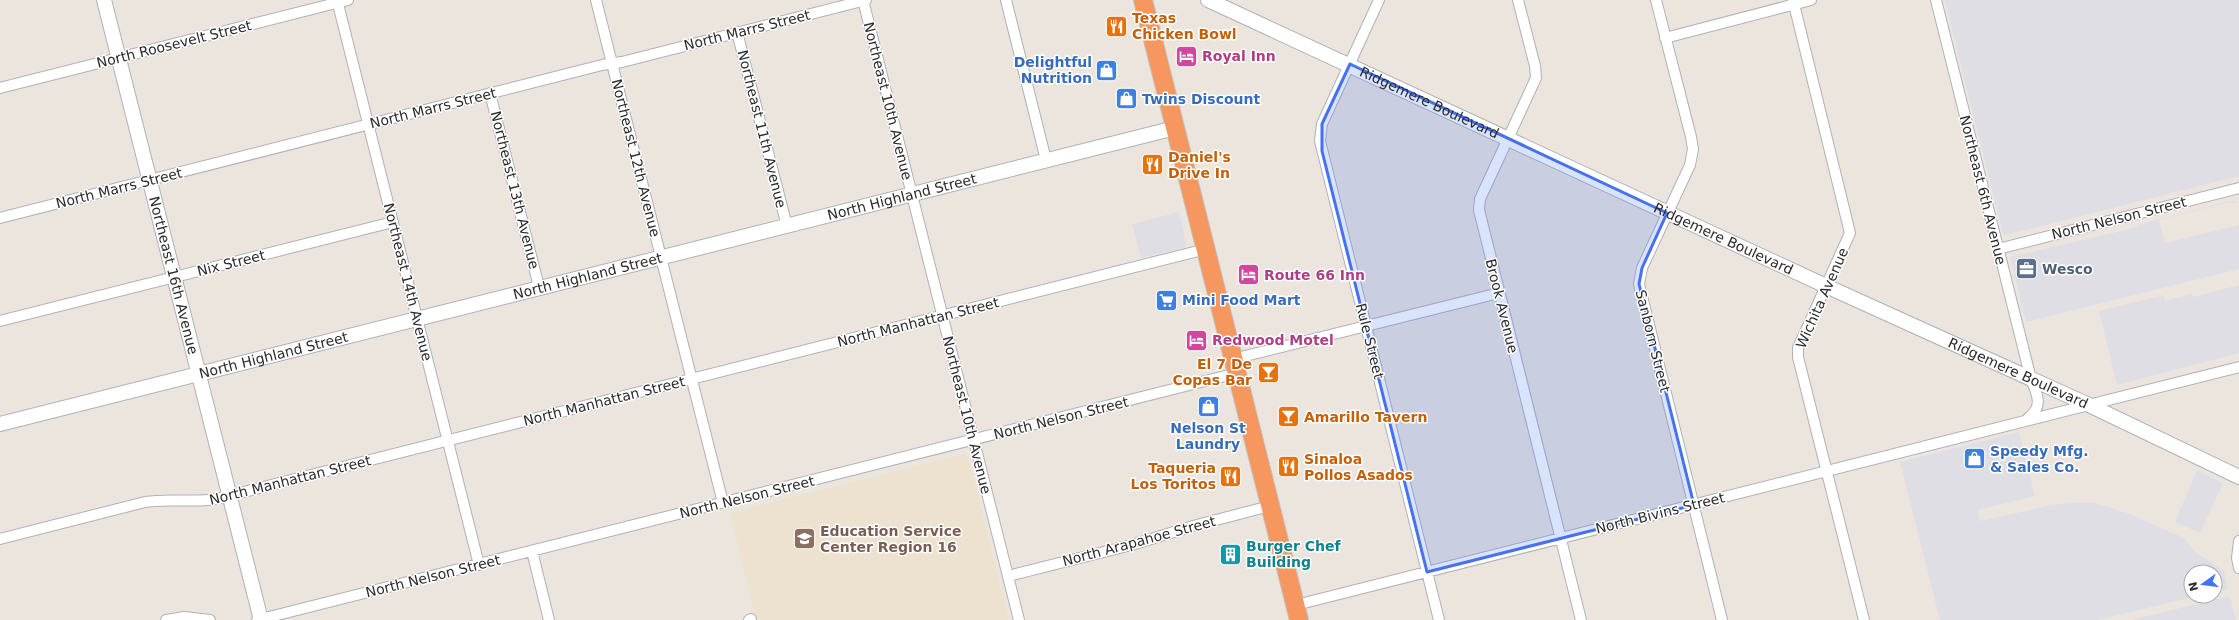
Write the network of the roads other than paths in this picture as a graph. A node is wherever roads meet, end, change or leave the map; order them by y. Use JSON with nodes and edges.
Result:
{"nodes":[{"id":1,"x":104,"y":0,"type":"edge"},
{"id":2,"x":348,"y":0,"type":"edge"},
{"id":3,"x":596,"y":0,"type":"edge"},
{"id":4,"x":864,"y":0,"type":"edge"},
{"id":5,"x":1006,"y":0,"type":"edge"},
{"id":6,"x":1142,"y":0,"type":"edge"},
{"id":7,"x":1208,"y":0,"type":"edge"},
{"id":8,"x":1379,"y":0,"type":"edge"},
{"id":9,"x":1518,"y":0,"type":"edge"},
{"id":10,"x":1656,"y":0,"type":"edge"},
{"id":11,"x":1811,"y":0,"type":"edge"},
{"id":12,"x":1936,"y":0,"type":"edge"},
{"id":13,"x":337,"y":1,"type":"edge"},
{"id":14,"x":1794,"y":2,"type":"edge"},
{"id":15,"x":738,"y":32,"type":"junction"},
{"id":16,"x":1665,"y":38,"type":"junction"},
{"id":17,"x":120,"y":58,"type":"junction"},
{"id":18,"x":612,"y":64,"type":"junction"},
{"id":19,"x":1350,"y":64,"type":"junction"},
{"id":20,"x":0,"y":88,"type":"edge"},
{"id":21,"x":490,"y":93,"type":"junction"},
{"id":22,"x":367,"y":125,"type":"junction"},
{"id":23,"x":1176,"y":128,"type":"junction"},
{"id":24,"x":1508,"y":139,"type":"junction"},
{"id":25,"x":1046,"y":160,"type":"junction"},
{"id":26,"x":150,"y":180,"type":"junction"},
{"id":27,"x":2239,"y":188,"type":"edge"},
{"id":28,"x":912,"y":195,"type":"junction"},
{"id":29,"x":1667,"y":213,"type":"junction"},
{"id":30,"x":0,"y":218,"type":"edge"},
{"id":31,"x":393,"y":222,"type":"junction"},
{"id":32,"x":787,"y":226,"type":"junction"},
{"id":33,"x":1206,"y":249,"type":"junction"},
{"id":34,"x":1998,"y":249,"type":"junction"},
{"id":35,"x":660,"y":257,"type":"junction"},
{"id":36,"x":175,"y":277,"type":"junction"},
{"id":37,"x":1826,"y":286,"type":"junction"},
{"id":38,"x":539,"y":288,"type":"junction"},
{"id":39,"x":1499,"y":293,"type":"junction"},
{"id":40,"x":943,"y":316,"type":"junction"},
{"id":41,"x":417,"y":319,"type":"junction"},
{"id":42,"x":0,"y":321,"type":"edge"},
{"id":43,"x":1366,"y":326,"type":"junction"},
{"id":44,"x":1235,"y":366,"type":"junction"},
{"id":45,"x":2239,"y":368,"type":"edge"},
{"id":46,"x":199,"y":373,"type":"junction"},
{"id":47,"x":692,"y":379,"type":"junction"},
{"id":48,"x":2031,"y":379,"type":"junction"},
{"id":49,"x":2089,"y":404,"type":"junction"},
{"id":50,"x":2025,"y":420,"type":"junction"},
{"id":51,"x":0,"y":424,"type":"edge"},
{"id":52,"x":974,"y":440,"type":"junction"},
{"id":53,"x":448,"y":441,"type":"junction"},
{"id":54,"x":1827,"y":472,"type":"junction"},
{"id":55,"x":2239,"y":477,"type":"edge"},
{"id":56,"x":229,"y":495,"type":"junction"},
{"id":57,"x":723,"y":503,"type":"junction"},
{"id":58,"x":1694,"y":505,"type":"junction"},
{"id":59,"x":1270,"y":506,"type":"junction"},
{"id":60,"x":0,"y":538,"type":"edge"},
{"id":61,"x":1561,"y":538,"type":"junction"},
{"id":62,"x":2239,"y":541,"type":"edge"},
{"id":63,"x":532,"y":551,"type":"junction"},
{"id":64,"x":479,"y":564,"type":"junction"},
{"id":65,"x":2239,"y":568,"type":"edge"},
{"id":66,"x":1427,"y":572,"type":"junction"},
{"id":67,"x":1008,"y":576,"type":"junction"},
{"id":68,"x":1297,"y":613,"type":"edge"},
{"id":69,"x":166,"y":620,"type":"edge"},
{"id":70,"x":210,"y":620,"type":"edge"},
{"id":71,"x":260,"y":620,"type":"edge"},
{"id":72,"x":549,"y":620,"type":"edge"},
{"id":73,"x":1019,"y":620,"type":"edge"},
{"id":74,"x":1440,"y":620,"type":"edge"},
{"id":75,"x":1581,"y":620,"type":"edge"},
{"id":76,"x":1722,"y":620,"type":"edge"},
{"id":77,"x":1864,"y":620,"type":"edge"}],
"edges":[{"from":1,"to":17,"type":"street","name":"Northeast 16th Avenue"},
{"from":2,"to":13,"type":"street","name":"North Roosevelt Street"},
{"from":3,"to":18,"type":"street","name":"Northeast 12th Avenue"},
{"from":4,"to":15,"type":"street","name":"North Marrs Street"},
{"from":4,"to":28,"type":"street","name":"Northeast 10th Avenue"},
{"from":5,"to":25,"type":"street"},
{"from":6,"to":23,"type":"highway"},
{"from":7,"to":19,"type":"street","name":"Ridgemere Boulevard"},
{"from":8,"to":19,"type":"street","name":"Rule Street"},
{"from":9,"to":24,"type":"street","name":"Brook Avenue"},
{"from":10,"to":16,"type":"street","name":"Sanborn Street"},
{"from":11,"to":14,"type":"street"},
{"from":12,"to":34,"type":"street","name":"Northeast 6th Avenue"},
{"from":13,"to":17,"type":"street","name":"North Roosevelt Street"},
{"from":13,"to":22,"type":"street","name":"Northeast 14th Avenue"},
{"from":14,"to":16,"type":"street"},
{"from":14,"to":37,"type":"street","name":"Wichita Avenue"},
{"from":15,"to":18,"type":"street","name":"North Marrs Street"},
{"from":15,"to":32,"type":"street","name":"Northeast 11th Avenue"},
{"from":16,"to":29,"type":"street","name":"Sanborn Street"},
{"from":17,"to":20,"type":"street","name":"North Roosevelt Street"},
{"from":17,"to":26,"type":"street","name":"Northeast 16th Avenue"},
{"from":18,"to":21,"type":"street","name":"North Marrs Street"},
{"from":18,"to":35,"type":"street","name":"Northeast 12th Avenue"},
{"from":19,"to":24,"type":"street","name":"Ridgemere Boulevard"},
{"from":19,"to":43,"type":"street","name":"Rule Street"},
{"from":21,"to":22,"type":"street","name":"North Marrs Street"},
{"from":21,"to":38,"type":"street","name":"Northeast 13th Avenue"},
{"from":22,"to":26,"type":"street","name":"North Marrs Street"},
{"from":22,"to":31,"type":"street","name":"Northeast 14th Avenue"},
{"from":23,"to":25,"type":"street","name":"North Highland Street"},
{"from":23,"to":33,"type":"highway"},
{"from":24,"to":29,"type":"street","name":"Ridgemere Boulevard"},
{"from":24,"to":39,"type":"street","name":"Brook Avenue"},
{"from":25,"to":28,"type":"street","name":"North Highland Street"},
{"from":26,"to":30,"type":"street","name":"North Marrs Street"},
{"from":26,"to":36,"type":"street","name":"Northeast 16th Avenue"},
{"from":27,"to":34,"type":"street","name":"North Nelson Street"},
{"from":28,"to":32,"type":"street","name":"North Highland Street"},
{"from":28,"to":40,"type":"street","name":"Northeast 10th Avenue"},
{"from":29,"to":37,"type":"street","name":"Ridgemere Boulevard"},
{"from":29,"to":58,"type":"street","name":"Sanborn Street"},
{"from":31,"to":36,"type":"street","name":"Nix Street"},
{"from":31,"to":41,"type":"street","name":"Northeast 14th Avenue"},
{"from":32,"to":35,"type":"street","name":"North Highland Street"},
{"from":33,"to":40,"type":"street","name":"North Manhattan Street"},
{"from":33,"to":44,"type":"highway"},
{"from":34,"to":48,"type":"street","name":"Northeast 6th Avenue"},
{"from":35,"to":38,"type":"street","name":"North Highland Street"},
{"from":35,"to":47,"type":"street","name":"Northeast 12th Avenue"},
{"from":36,"to":42,"type":"street","name":"Nix Street"},
{"from":36,"to":46,"type":"street","name":"Northeast 16th Avenue"},
{"from":37,"to":48,"type":"street","name":"Ridgemere Boulevard"},
{"from":37,"to":54,"type":"street","name":"Wichita Avenue"},
{"from":38,"to":41,"type":"street","name":"North Highland Street"},
{"from":39,"to":43,"type":"street","name":"North Nelson Street"},
{"from":39,"to":61,"type":"street","name":"Brook Avenue"},
{"from":40,"to":47,"type":"street","name":"North Manhattan Street"},
{"from":40,"to":52,"type":"street","name":"Northeast 10th Avenue"},
{"from":41,"to":46,"type":"street","name":"North Highland Street"},
{"from":41,"to":53,"type":"street","name":"Northeast 14th Avenue"},
{"from":43,"to":44,"type":"street","name":"North Nelson Street"},
{"from":43,"to":66,"type":"street","name":"Rule Street"},
{"from":44,"to":52,"type":"street","name":"North Nelson Street"},
{"from":44,"to":59,"type":"highway"},
{"from":45,"to":49,"type":"street","name":"North Bivins Street"},
{"from":46,"to":51,"type":"street","name":"North Highland Street"},
{"from":46,"to":56,"type":"street","name":"Northeast 16th Avenue"},
{"from":47,"to":53,"type":"street","name":"North Manhattan Street"},
{"from":47,"to":57,"type":"street","name":"Northeast 12th Avenue"},
{"from":48,"to":49,"type":"street","name":"Ridgemere Boulevard"},
{"from":48,"to":50,"type":"street"},
{"from":49,"to":50,"type":"street","name":"North Bivins Street"},
{"from":49,"to":55,"type":"street","name":"Ridgemere Boulevard"},
{"from":50,"to":54,"type":"street","name":"North Bivins Street"},
{"from":52,"to":57,"type":"street","name":"North Nelson Street"},
{"from":52,"to":67,"type":"street","name":"Northeast 10th Avenue"},
{"from":53,"to":56,"type":"street","name":"North Manhattan Street"},
{"from":53,"to":64,"type":"street","name":"Northeast 14th Avenue"},
{"from":54,"to":58,"type":"street","name":"North Bivins Street"},
{"from":54,"to":77,"type":"street","name":"Wichita Avenue"},
{"from":56,"to":60,"type":"street","name":"North Manhattan Street"},
{"from":56,"to":71,"type":"street","name":"Northeast 16th Avenue"},
{"from":57,"to":63,"type":"street","name":"North Nelson Street"},
{"from":58,"to":61,"type":"street","name":"North Bivins Street"},
{"from":58,"to":76,"type":"street","name":"Sanborn Street"},
{"from":59,"to":67,"type":"street","name":"North Arapahoe Street"},
{"from":59,"to":68,"type":"highway"},
{"from":61,"to":66,"type":"street","name":"North Bivins Street"},
{"from":61,"to":75,"type":"street","name":"Brook Avenue"},
{"from":62,"to":65,"type":"street"},
{"from":63,"to":64,"type":"street","name":"North Nelson Street"},
{"from":63,"to":72,"type":"street"},
{"from":64,"to":71,"type":"street","name":"North Nelson Street"},
{"from":66,"to":68,"type":"street","name":"North Bivins Street"},
{"from":66,"to":74,"type":"street","name":"Rule Street"},
{"from":67,"to":73,"type":"street","name":"Northeast 10th Avenue"},
{"from":69,"to":70,"type":"street"}]}
